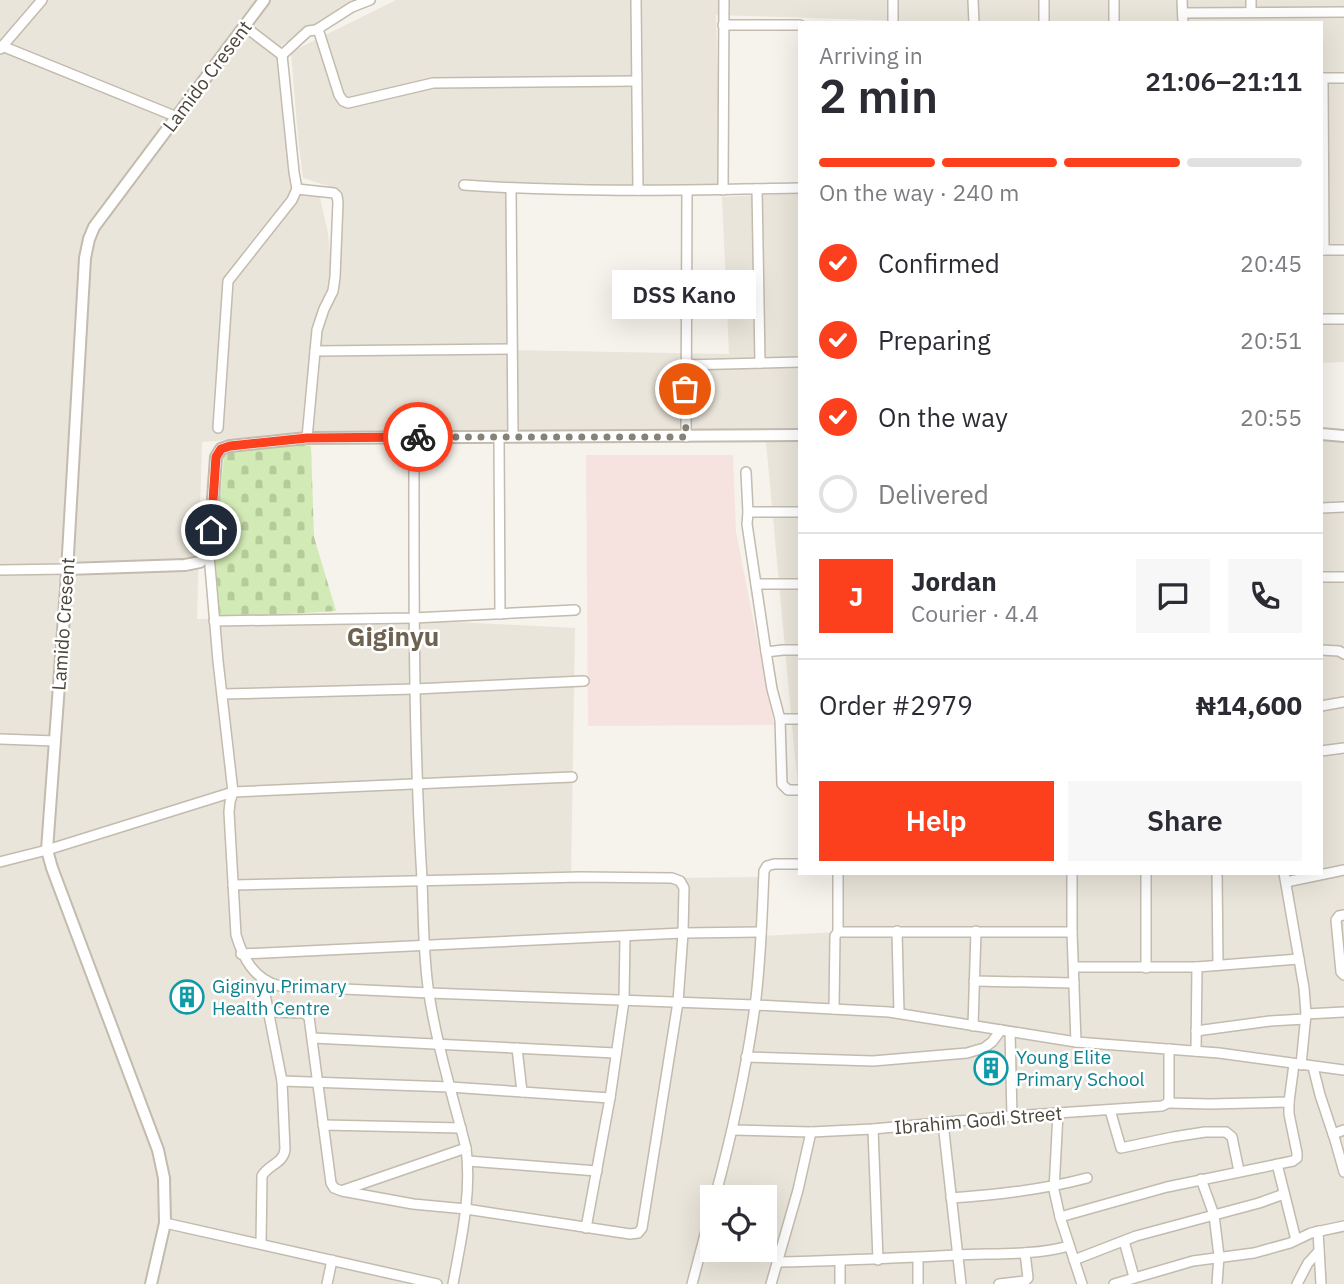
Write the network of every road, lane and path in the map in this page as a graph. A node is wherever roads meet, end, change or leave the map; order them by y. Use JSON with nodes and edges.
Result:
{"nodes":[{"id":1,"x":42,"y":0,"type":"edge"},
{"id":2,"x":264,"y":0,"type":"edge"},
{"id":3,"x":370,"y":0,"type":"edge"},
{"id":4,"x":636,"y":0,"type":"edge"},
{"id":5,"x":724,"y":0,"type":"edge"},
{"id":6,"x":893,"y":0,"type":"edge"},
{"id":7,"x":974,"y":0,"type":"edge"},
{"id":8,"x":1044,"y":0,"type":"edge"},
{"id":9,"x":1114,"y":0,"type":"edge"},
{"id":10,"x":1182,"y":0,"type":"edge"},
{"id":11,"x":1251,"y":0,"type":"edge"},
{"id":12,"x":1322,"y":0,"type":"edge"},
{"id":13,"x":1251,"y":12,"type":"junction"},
{"id":14,"x":1321,"y":12,"type":"junction"},
{"id":15,"x":1344,"y":12,"type":"edge"},
{"id":16,"x":1182,"y":18,"type":"edge"},
{"id":17,"x":893,"y":21,"type":"edge"},
{"id":18,"x":974,"y":21,"type":"edge"},
{"id":19,"x":1045,"y":21,"type":"edge"},
{"id":20,"x":1114,"y":21,"type":"edge"},
{"id":21,"x":723,"y":25,"type":"junction"},
{"id":22,"x":798,"y":25,"type":"edge"},
{"id":23,"x":244,"y":26,"type":"junction"},
{"id":24,"x":316,"y":30,"type":"junction"},
{"id":25,"x":1,"y":48,"type":"edge"},
{"id":26,"x":282,"y":55,"type":"junction"},
{"id":27,"x":1323,"y":78,"type":"edge"},
{"id":28,"x":1344,"y":78,"type":"edge"},
{"id":29,"x":636,"y":80,"type":"junction"},
{"id":30,"x":177,"y":117,"type":"junction"},
{"id":31,"x":464,"y":185,"type":"dead end"},
{"id":32,"x":798,"y":188,"type":"edge"},
{"id":33,"x":297,"y":189,"type":"junction"},
{"id":34,"x":511,"y":189,"type":"junction"},
{"id":35,"x":757,"y":189,"type":"junction"},
{"id":36,"x":638,"y":190,"type":"junction"},
{"id":37,"x":723,"y":190,"type":"junction"},
{"id":38,"x":687,"y":191,"type":"junction"},
{"id":39,"x":1323,"y":250,"type":"edge"},
{"id":40,"x":1344,"y":250,"type":"edge"},
{"id":41,"x":1323,"y":319,"type":"edge"},
{"id":42,"x":1344,"y":319,"type":"edge"},
{"id":43,"x":511,"y":349,"type":"junction"},
{"id":44,"x":315,"y":351,"type":"junction"},
{"id":45,"x":798,"y":362,"type":"edge"},
{"id":46,"x":760,"y":363,"type":"junction"},
{"id":47,"x":685,"y":365,"type":"junction"},
{"id":48,"x":218,"y":428,"type":"dead end"},
{"id":49,"x":1323,"y":434,"type":"edge"},
{"id":50,"x":798,"y":435,"type":"edge"},
{"id":51,"x":513,"y":436,"type":"junction"},
{"id":52,"x":1344,"y":436,"type":"edge"},
{"id":53,"x":499,"y":437,"type":"junction"},
{"id":54,"x":686,"y":437,"type":"junction"},
{"id":55,"x":307,"y":438,"type":"junction"},
{"id":56,"x":414,"y":438,"type":"junction"},
{"id":57,"x":746,"y":471,"type":"dead end"},
{"id":58,"x":1344,"y":507,"type":"edge"},
{"id":59,"x":1323,"y":508,"type":"edge"},
{"id":60,"x":748,"y":512,"type":"junction"},
{"id":61,"x":798,"y":512,"type":"edge"},
{"id":62,"x":209,"y":554,"type":"junction"},
{"id":63,"x":67,"y":569,"type":"junction"},
{"id":64,"x":0,"y":570,"type":"edge"},
{"id":65,"x":1323,"y":577,"type":"edge"},
{"id":66,"x":1344,"y":577,"type":"edge"},
{"id":67,"x":756,"y":584,"type":"junction"},
{"id":68,"x":798,"y":584,"type":"edge"},
{"id":69,"x":575,"y":610,"type":"dead end"},
{"id":70,"x":500,"y":614,"type":"junction"},
{"id":71,"x":413,"y":618,"type":"junction"},
{"id":72,"x":214,"y":621,"type":"junction"},
{"id":73,"x":798,"y":650,"type":"edge"},
{"id":74,"x":1323,"y":650,"type":"edge"},
{"id":75,"x":766,"y":652,"type":"junction"},
{"id":76,"x":1344,"y":654,"type":"edge"},
{"id":77,"x":584,"y":681,"type":"dead end"},
{"id":78,"x":415,"y":689,"type":"junction"},
{"id":79,"x":223,"y":694,"type":"junction"},
{"id":80,"x":1344,"y":702,"type":"edge"},
{"id":81,"x":1323,"y":706,"type":"edge"},
{"id":82,"x":780,"y":719,"type":"junction"},
{"id":83,"x":798,"y":719,"type":"edge"},
{"id":84,"x":0,"y":739,"type":"edge"},
{"id":85,"x":55,"y":741,"type":"junction"},
{"id":86,"x":1344,"y":748,"type":"edge"},
{"id":87,"x":1323,"y":751,"type":"edge"},
{"id":88,"x":572,"y":777,"type":"dead end"},
{"id":89,"x":416,"y":783,"type":"junction"},
{"id":90,"x":798,"y":790,"type":"edge"},
{"id":91,"x":233,"y":792,"type":"junction"},
{"id":92,"x":47,"y":849,"type":"junction"},
{"id":93,"x":0,"y":862,"type":"edge"},
{"id":94,"x":798,"y":864,"type":"edge"},
{"id":95,"x":1344,"y":870,"type":"edge"},
{"id":96,"x":1323,"y":873,"type":"edge"},
{"id":97,"x":838,"y":875,"type":"edge"},
{"id":98,"x":1072,"y":875,"type":"edge"},
{"id":99,"x":1146,"y":875,"type":"edge"},
{"id":100,"x":1217,"y":875,"type":"edge"},
{"id":101,"x":1307,"y":875,"type":"edge"},
{"id":102,"x":1285,"y":878,"type":"edge"},
{"id":103,"x":422,"y":881,"type":"junction"},
{"id":104,"x":233,"y":885,"type":"junction"},
{"id":105,"x":1344,"y":915,"type":"edge"},
{"id":106,"x":897,"y":931,"type":"junction"},
{"id":107,"x":976,"y":931,"type":"junction"},
{"id":108,"x":761,"y":932,"type":"junction"},
{"id":109,"x":838,"y":932,"type":"junction"},
{"id":110,"x":1072,"y":932,"type":"junction"},
{"id":111,"x":683,"y":933,"type":"junction"},
{"id":112,"x":625,"y":937,"type":"junction"},
{"id":113,"x":423,"y":945,"type":"junction"},
{"id":114,"x":241,"y":954,"type":"junction"},
{"id":115,"x":1298,"y":959,"type":"junction"},
{"id":116,"x":1218,"y":965,"type":"junction"},
{"id":117,"x":1074,"y":967,"type":"junction"},
{"id":118,"x":1197,"y":967,"type":"junction"},
{"id":119,"x":1146,"y":968,"type":"junction"},
{"id":120,"x":1344,"y":975,"type":"edge"},
{"id":121,"x":262,"y":979,"type":"junction"},
{"id":122,"x":974,"y":981,"type":"junction"},
{"id":123,"x":1074,"y":983,"type":"junction"},
{"id":124,"x":429,"y":993,"type":"junction"},
{"id":125,"x":624,"y":1001,"type":"junction"},
{"id":126,"x":678,"y":1002,"type":"junction"},
{"id":127,"x":755,"y":1005,"type":"junction"},
{"id":128,"x":834,"y":1009,"type":"junction"},
{"id":129,"x":269,"y":1012,"type":"junction"},
{"id":130,"x":1344,"y":1012,"type":"edge"},
{"id":131,"x":899,"y":1013,"type":"junction"},
{"id":132,"x":1305,"y":1017,"type":"junction"},
{"id":133,"x":973,"y":1026,"type":"junction"},
{"id":134,"x":1006,"y":1031,"type":"junction"},
{"id":135,"x":1196,"y":1031,"type":"junction"},
{"id":136,"x":313,"y":1038,"type":"junction"},
{"id":137,"x":1076,"y":1042,"type":"junction"},
{"id":138,"x":439,"y":1044,"type":"junction"},
{"id":139,"x":517,"y":1048,"type":"junction"},
{"id":140,"x":1169,"y":1049,"type":"junction"},
{"id":141,"x":1196,"y":1051,"type":"junction"},
{"id":142,"x":615,"y":1053,"type":"junction"},
{"id":143,"x":746,"y":1057,"type":"junction"},
{"id":144,"x":1297,"y":1064,"type":"junction"},
{"id":145,"x":1313,"y":1066,"type":"junction"},
{"id":146,"x":1344,"y":1070,"type":"edge"},
{"id":147,"x":282,"y":1081,"type":"junction"},
{"id":148,"x":317,"y":1082,"type":"junction"},
{"id":149,"x":450,"y":1087,"type":"junction"},
{"id":150,"x":522,"y":1092,"type":"junction"},
{"id":151,"x":610,"y":1098,"type":"junction"},
{"id":152,"x":1289,"y":1102,"type":"junction"},
{"id":153,"x":1168,"y":1103,"type":"junction"},
{"id":154,"x":1110,"y":1110,"type":"junction"},
{"id":155,"x":1058,"y":1113,"type":"junction"},
{"id":156,"x":1012,"y":1116,"type":"junction"},
{"id":157,"x":943,"y":1123,"type":"junction"},
{"id":158,"x":323,"y":1125,"type":"junction"},
{"id":159,"x":461,"y":1128,"type":"junction"},
{"id":160,"x":873,"y":1129,"type":"junction"},
{"id":161,"x":733,"y":1130,"type":"junction"},
{"id":162,"x":1344,"y":1130,"type":"edge"},
{"id":163,"x":811,"y":1132,"type":"junction"},
{"id":164,"x":1333,"y":1133,"type":"junction"},
{"id":165,"x":466,"y":1148,"type":"junction"},
{"id":166,"x":1342,"y":1155,"type":"edge"},
{"id":167,"x":468,"y":1161,"type":"junction"},
{"id":168,"x":1277,"y":1164,"type":"junction"},
{"id":169,"x":597,"y":1171,"type":"junction"},
{"id":170,"x":1239,"y":1171,"type":"junction"},
{"id":171,"x":1344,"y":1172,"type":"edge"},
{"id":172,"x":1087,"y":1178,"type":"dead end"},
{"id":173,"x":1201,"y":1179,"type":"junction"},
{"id":174,"x":718,"y":1185,"type":"edge"},
{"id":175,"x":1054,"y":1186,"type":"junction"},
{"id":176,"x":342,"y":1191,"type":"junction"},
{"id":177,"x":1284,"y":1194,"type":"junction"},
{"id":178,"x":951,"y":1198,"type":"junction"},
{"id":179,"x":466,"y":1209,"type":"junction"},
{"id":180,"x":1214,"y":1215,"type":"junction"},
{"id":181,"x":1060,"y":1217,"type":"junction"},
{"id":182,"x":164,"y":1223,"type":"junction"},
{"id":183,"x":1344,"y":1226,"type":"edge"},
{"id":184,"x":586,"y":1228,"type":"junction"},
{"id":185,"x":1318,"y":1231,"type":"junction"},
{"id":186,"x":1296,"y":1240,"type":"junction"},
{"id":187,"x":1124,"y":1241,"type":"junction"},
{"id":188,"x":261,"y":1244,"type":"junction"},
{"id":189,"x":1069,"y":1246,"type":"junction"},
{"id":190,"x":1319,"y":1251,"type":"junction"},
{"id":191,"x":1025,"y":1253,"type":"junction"},
{"id":192,"x":700,"y":1254,"type":"edge"},
{"id":193,"x":958,"y":1255,"type":"junction"},
{"id":194,"x":1219,"y":1256,"type":"junction"},
{"id":195,"x":918,"y":1258,"type":"junction"},
{"id":196,"x":332,"y":1260,"type":"junction"},
{"id":197,"x":878,"y":1260,"type":"junction"},
{"id":198,"x":1074,"y":1260,"type":"junction"},
{"id":199,"x":841,"y":1261,"type":"junction"},
{"id":200,"x":778,"y":1262,"type":"junction"},
{"id":201,"x":1134,"y":1277,"type":"junction"},
{"id":202,"x":1030,"y":1279,"type":"edge"},
{"id":203,"x":151,"y":1284,"type":"edge"},
{"id":204,"x":327,"y":1284,"type":"edge"},
{"id":205,"x":437,"y":1284,"type":"edge"},
{"id":206,"x":453,"y":1284,"type":"edge"},
{"id":207,"x":692,"y":1284,"type":"edge"},
{"id":208,"x":771,"y":1284,"type":"edge"},
{"id":209,"x":840,"y":1284,"type":"edge"},
{"id":210,"x":918,"y":1284,"type":"edge"},
{"id":211,"x":961,"y":1284,"type":"edge"},
{"id":212,"x":999,"y":1284,"type":"edge"},
{"id":213,"x":1082,"y":1284,"type":"edge"},
{"id":214,"x":1114,"y":1284,"type":"edge"},
{"id":215,"x":1217,"y":1284,"type":"edge"},
{"id":216,"x":1287,"y":1284,"type":"edge"},
{"id":217,"x":1298,"y":1284,"type":"edge"},
{"id":218,"x":1321,"y":1284,"type":"edge"}],
"edges":[{"from":1,"to":25,"type":"street"},
{"from":2,"to":23,"type":"street","name":"Lamido Cresent"},
{"from":3,"to":24,"type":"street"},
{"from":4,"to":29,"type":"street"},
{"from":5,"to":21,"type":"street"},
{"from":6,"to":17,"type":"street"},
{"from":7,"to":18,"type":"street"},
{"from":8,"to":19,"type":"street"},
{"from":9,"to":20,"type":"street"},
{"from":10,"to":16,"type":"street"},
{"from":11,"to":13,"type":"street"},
{"from":12,"to":14,"type":"street"},
{"from":13,"to":14,"type":"street"},
{"from":13,"to":16,"type":"street"},
{"from":14,"to":15,"type":"street"},
{"from":21,"to":22,"type":"street"},
{"from":21,"to":37,"type":"street"},
{"from":23,"to":26,"type":"street"},
{"from":23,"to":30,"type":"street","name":"Lamido Cresent"},
{"from":24,"to":26,"type":"street"},
{"from":24,"to":29,"type":"street"},
{"from":25,"to":30,"type":"street"},
{"from":26,"to":33,"type":"street"},
{"from":27,"to":28,"type":"street"},
{"from":29,"to":36,"type":"street"},
{"from":30,"to":63,"type":"street","name":"Lamido Cresent"},
{"from":31,"to":34,"type":"street"},
{"from":32,"to":35,"type":"street"},
{"from":33,"to":44,"type":"street"},
{"from":33,"to":48,"type":"street"},
{"from":34,"to":36,"type":"street"},
{"from":34,"to":43,"type":"street"},
{"from":35,"to":37,"type":"street"},
{"from":35,"to":46,"type":"street"},
{"from":36,"to":38,"type":"street"},
{"from":37,"to":38,"type":"street"},
{"from":38,"to":47,"type":"street"},
{"from":39,"to":40,"type":"street"},
{"from":41,"to":42,"type":"street"},
{"from":43,"to":44,"type":"street"},
{"from":43,"to":51,"type":"street"},
{"from":44,"to":55,"type":"street"},
{"from":45,"to":46,"type":"street"},
{"from":46,"to":47,"type":"street"},
{"from":47,"to":54,"type":"street"},
{"from":49,"to":52,"type":"street"},
{"from":50,"to":54,"type":"street"},
{"from":51,"to":53,"type":"street"},
{"from":51,"to":54,"type":"street"},
{"from":53,"to":56,"type":"street"},
{"from":53,"to":70,"type":"street"},
{"from":55,"to":56,"type":"street"},
{"from":55,"to":62,"type":"street"},
{"from":56,"to":71,"type":"street"},
{"from":57,"to":60,"type":"street"},
{"from":58,"to":59,"type":"street"},
{"from":60,"to":61,"type":"street"},
{"from":60,"to":67,"type":"street"},
{"from":62,"to":63,"type":"street"},
{"from":62,"to":72,"type":"street"},
{"from":63,"to":64,"type":"street"},
{"from":63,"to":85,"type":"street","name":"Lamido Cresent"},
{"from":65,"to":66,"type":"street"},
{"from":67,"to":68,"type":"street"},
{"from":67,"to":75,"type":"street"},
{"from":69,"to":70,"type":"street"},
{"from":70,"to":71,"type":"street"},
{"from":71,"to":72,"type":"street"},
{"from":71,"to":78,"type":"street"},
{"from":72,"to":79,"type":"street"},
{"from":73,"to":75,"type":"street"},
{"from":74,"to":76,"type":"street"},
{"from":75,"to":82,"type":"street"},
{"from":77,"to":78,"type":"street"},
{"from":78,"to":79,"type":"street"},
{"from":78,"to":89,"type":"street"},
{"from":79,"to":91,"type":"street"},
{"from":80,"to":81,"type":"street"},
{"from":82,"to":83,"type":"street"},
{"from":82,"to":90,"type":"street"},
{"from":84,"to":85,"type":"street"},
{"from":85,"to":92,"type":"street","name":"Lamido Cresent"},
{"from":86,"to":87,"type":"street"},
{"from":88,"to":89,"type":"street"},
{"from":89,"to":91,"type":"street"},
{"from":89,"to":103,"type":"street"},
{"from":91,"to":92,"type":"street"},
{"from":91,"to":104,"type":"street"},
{"from":92,"to":93,"type":"street"},
{"from":92,"to":182,"type":"street","name":"Lamido Cresent"},
{"from":94,"to":108,"type":"street"},
{"from":95,"to":96,"type":"street"},
{"from":97,"to":109,"type":"street"},
{"from":98,"to":110,"type":"street"},
{"from":99,"to":119,"type":"street"},
{"from":100,"to":116,"type":"street"},
{"from":101,"to":102,"type":"street"},
{"from":102,"to":115,"type":"street"},
{"from":103,"to":104,"type":"street"},
{"from":103,"to":111,"type":"street"},
{"from":103,"to":113,"type":"street"},
{"from":104,"to":114,"type":"street"},
{"from":105,"to":120,"type":"street"},
{"from":106,"to":107,"type":"street"},
{"from":106,"to":109,"type":"street"},
{"from":106,"to":131,"type":"street"},
{"from":107,"to":110,"type":"street"},
{"from":107,"to":122,"type":"street"},
{"from":108,"to":111,"type":"street"},
{"from":108,"to":127,"type":"street"},
{"from":109,"to":128,"type":"street"},
{"from":110,"to":117,"type":"street"},
{"from":111,"to":112,"type":"street"},
{"from":111,"to":126,"type":"street"},
{"from":112,"to":113,"type":"street"},
{"from":112,"to":125,"type":"street"},
{"from":113,"to":114,"type":"street"},
{"from":113,"to":124,"type":"street"},
{"from":114,"to":121,"type":"street"},
{"from":115,"to":116,"type":"street"},
{"from":115,"to":132,"type":"street"},
{"from":116,"to":118,"type":"street"},
{"from":117,"to":119,"type":"street"},
{"from":117,"to":123,"type":"street"},
{"from":118,"to":119,"type":"street"},
{"from":118,"to":135,"type":"street"},
{"from":121,"to":124,"type":"street"},
{"from":121,"to":129,"type":"street"},
{"from":122,"to":123,"type":"street"},
{"from":122,"to":133,"type":"street"},
{"from":123,"to":137,"type":"street"},
{"from":124,"to":125,"type":"street"},
{"from":124,"to":138,"type":"street"},
{"from":125,"to":126,"type":"street"},
{"from":125,"to":142,"type":"street"},
{"from":126,"to":127,"type":"street"},
{"from":126,"to":184,"type":"street"},
{"from":127,"to":128,"type":"street"},
{"from":127,"to":143,"type":"street"},
{"from":128,"to":131,"type":"street"},
{"from":129,"to":136,"type":"street"},
{"from":129,"to":147,"type":"street"},
{"from":130,"to":132,"type":"street"},
{"from":131,"to":133,"type":"street"},
{"from":132,"to":135,"type":"street"},
{"from":132,"to":144,"type":"street"},
{"from":133,"to":134,"type":"street"},
{"from":134,"to":137,"type":"street"},
{"from":134,"to":143,"type":"street"},
{"from":134,"to":156,"type":"street"},
{"from":135,"to":141,"type":"street"},
{"from":136,"to":138,"type":"street"},
{"from":136,"to":148,"type":"street"},
{"from":137,"to":140,"type":"street"},
{"from":138,"to":139,"type":"street"},
{"from":138,"to":149,"type":"street"},
{"from":139,"to":142,"type":"street"},
{"from":139,"to":150,"type":"street"},
{"from":140,"to":141,"type":"street"},
{"from":140,"to":153,"type":"street"},
{"from":141,"to":144,"type":"street"},
{"from":142,"to":151,"type":"street"},
{"from":143,"to":161,"type":"street"},
{"from":144,"to":145,"type":"street"},
{"from":144,"to":152,"type":"street"},
{"from":145,"to":146,"type":"street"},
{"from":145,"to":164,"type":"street"},
{"from":147,"to":148,"type":"street"},
{"from":147,"to":188,"type":"street"},
{"from":148,"to":149,"type":"street"},
{"from":148,"to":158,"type":"street"},
{"from":149,"to":150,"type":"street"},
{"from":149,"to":159,"type":"street"},
{"from":150,"to":151,"type":"street"},
{"from":151,"to":169,"type":"street"},
{"from":152,"to":153,"type":"street","name":"Ibrahim Godi Street"},
{"from":152,"to":168,"type":"street"},
{"from":153,"to":154,"type":"street","name":"Ibrahim Godi Street"},
{"from":154,"to":155,"type":"street","name":"Ibrahim Godi Street"},
{"from":154,"to":170,"type":"street"},
{"from":155,"to":156,"type":"street","name":"Ibrahim Godi Street"},
{"from":155,"to":175,"type":"street"},
{"from":156,"to":157,"type":"street","name":"Ibrahim Godi Street"},
{"from":157,"to":160,"type":"street","name":"Ibrahim Godi Street"},
{"from":157,"to":178,"type":"street"},
{"from":158,"to":159,"type":"street"},
{"from":158,"to":176,"type":"street"},
{"from":159,"to":165,"type":"street"},
{"from":160,"to":163,"type":"street","name":"Ibrahim Godi Street"},
{"from":160,"to":197,"type":"street"},
{"from":161,"to":163,"type":"street","name":"Ibrahim Godi Street"},
{"from":161,"to":174,"type":"street"},
{"from":162,"to":164,"type":"street"},
{"from":163,"to":200,"type":"street"},
{"from":164,"to":166,"type":"street"},
{"from":165,"to":167,"type":"street"},
{"from":165,"to":176,"type":"street"},
{"from":166,"to":171,"type":"street"},
{"from":167,"to":169,"type":"street"},
{"from":167,"to":179,"type":"street"},
{"from":168,"to":170,"type":"street"},
{"from":168,"to":177,"type":"street"},
{"from":169,"to":184,"type":"street"},
{"from":170,"to":173,"type":"street"},
{"from":172,"to":175,"type":"street"},
{"from":173,"to":180,"type":"street"},
{"from":173,"to":181,"type":"street"},
{"from":175,"to":178,"type":"street"},
{"from":175,"to":181,"type":"street"},
{"from":176,"to":179,"type":"street"},
{"from":177,"to":180,"type":"street"},
{"from":177,"to":186,"type":"street"},
{"from":178,"to":193,"type":"street"},
{"from":179,"to":184,"type":"street"},
{"from":179,"to":206,"type":"street"},
{"from":180,"to":187,"type":"street"},
{"from":180,"to":194,"type":"street"},
{"from":181,"to":189,"type":"street"},
{"from":182,"to":188,"type":"street"},
{"from":182,"to":203,"type":"street","name":"Lamido Cresent"},
{"from":183,"to":185,"type":"street"},
{"from":185,"to":186,"type":"street"},
{"from":185,"to":190,"type":"street"},
{"from":186,"to":194,"type":"street"},
{"from":187,"to":198,"type":"street"},
{"from":187,"to":201,"type":"street"},
{"from":188,"to":196,"type":"street"},
{"from":189,"to":191,"type":"street"},
{"from":189,"to":198,"type":"street"},
{"from":190,"to":217,"type":"street"},
{"from":190,"to":218,"type":"street"},
{"from":191,"to":193,"type":"street"},
{"from":191,"to":202,"type":"street"},
{"from":192,"to":207,"type":"street"},
{"from":193,"to":195,"type":"street"},
{"from":193,"to":211,"type":"street"},
{"from":194,"to":201,"type":"street"},
{"from":194,"to":215,"type":"street"},
{"from":195,"to":197,"type":"street"},
{"from":195,"to":210,"type":"street"},
{"from":196,"to":204,"type":"street"},
{"from":196,"to":205,"type":"street"},
{"from":197,"to":199,"type":"street"},
{"from":198,"to":213,"type":"street"},
{"from":199,"to":200,"type":"street"},
{"from":199,"to":209,"type":"street"},
{"from":200,"to":208,"type":"street"},
{"from":201,"to":214,"type":"street"},
{"from":202,"to":212,"type":"street"},
{"from":216,"to":217,"type":"street"}]}
